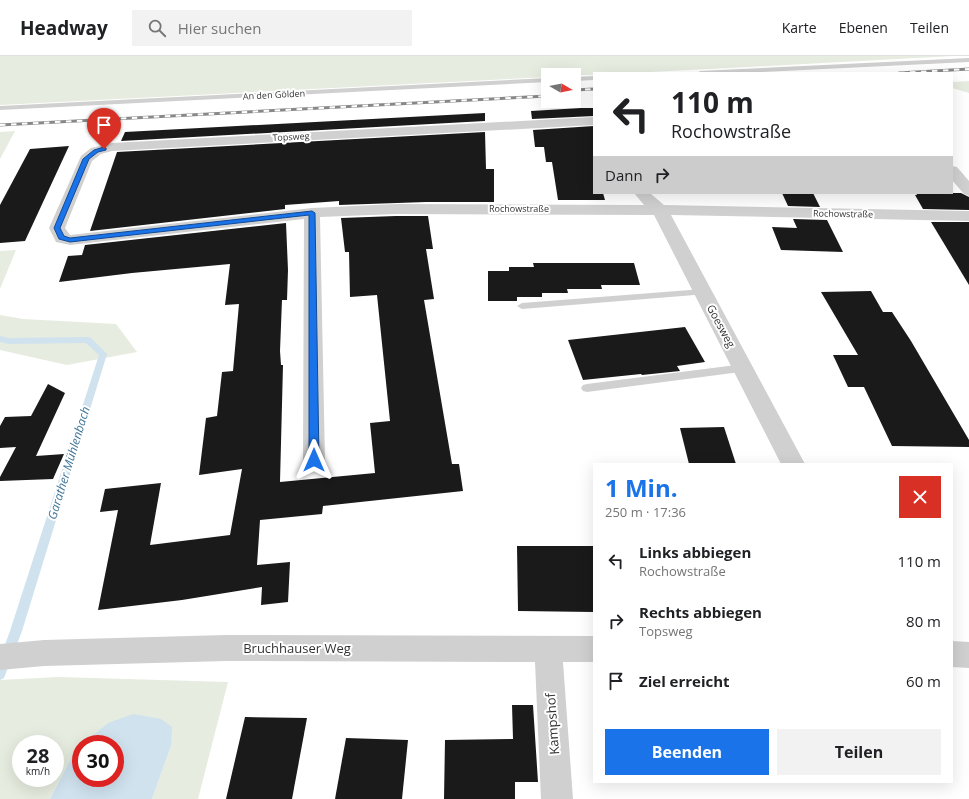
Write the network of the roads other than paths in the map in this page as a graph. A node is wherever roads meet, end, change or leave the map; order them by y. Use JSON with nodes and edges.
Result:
{"nodes":[{"id":1,"x":891,"y":56,"type":"edge"},
{"id":2,"x":969,"y":60,"type":"edge"},
{"id":3,"x":905,"y":63,"type":"junction"},
{"id":4,"x":720,"y":72,"type":"edge"},
{"id":5,"x":593,"y":78,"type":"edge"},
{"id":6,"x":581,"y":79,"type":"edge"},
{"id":7,"x":541,"y":80,"type":"edge"},
{"id":8,"x":0,"y":108,"type":"edge"},
{"id":9,"x":593,"y":121,"type":"edge"},
{"id":10,"x":953,"y":171,"type":"edge"},
{"id":11,"x":969,"y":191,"type":"edge"},
{"id":12,"x":643,"y":194,"type":"edge"},
{"id":13,"x":660,"y":210,"type":"junction"},
{"id":14,"x":312,"y":213,"type":"junction"},
{"id":15,"x":969,"y":216,"type":"edge"},
{"id":16,"x":70,"y":240,"type":"joint"},
{"id":17,"x":703,"y":292,"type":"junction"},
{"id":18,"x":522,"y":306,"type":"dead end"},
{"id":19,"x":744,"y":368,"type":"junction"},
{"id":20,"x":587,"y":388,"type":"dead end"},
{"id":21,"x":314,"y":460,"type":"dead end"},
{"id":22,"x":792,"y":463,"type":"edge"},
{"id":23,"x":548,"y":648,"type":"junction"},
{"id":24,"x":593,"y":649,"type":"edge"},
{"id":25,"x":953,"y":654,"type":"edge"},
{"id":26,"x":969,"y":654,"type":"edge"},
{"id":27,"x":0,"y":657,"type":"edge"},
{"id":28,"x":557,"y":799,"type":"edge"}],
"edges":[{"from":1,"to":3,"type":"lane"},
{"from":2,"to":3,"type":"lane"},
{"from":3,"to":4,"type":"lane"},
{"from":5,"to":6,"type":"lane"},
{"from":7,"to":8,"type":"lane","name":"An den Gölden"},
{"from":9,"to":16,"type":"street","name":"Topsweg"},
{"from":10,"to":11,"type":"street"},
{"from":12,"to":13,"type":"street","name":"Goesweg"},
{"from":13,"to":14,"type":"street","name":"Rochowstraße"},
{"from":13,"to":15,"type":"street","name":"Rochowstraße"},
{"from":13,"to":17,"type":"street","name":"Goesweg"},
{"from":14,"to":16,"type":"street","name":"Rochowstraße"},
{"from":14,"to":21,"type":"street"},
{"from":17,"to":18,"type":"lane"},
{"from":17,"to":19,"type":"street","name":"Goesweg"},
{"from":19,"to":20,"type":"lane"},
{"from":19,"to":22,"type":"street","name":"Goesweg"},
{"from":23,"to":24,"type":"street","name":"Bruchhauser Weg"},
{"from":23,"to":27,"type":"street","name":"Bruchhauser Weg"},
{"from":23,"to":28,"type":"street","name":"Kampshof"},
{"from":25,"to":26,"type":"street"}]}
